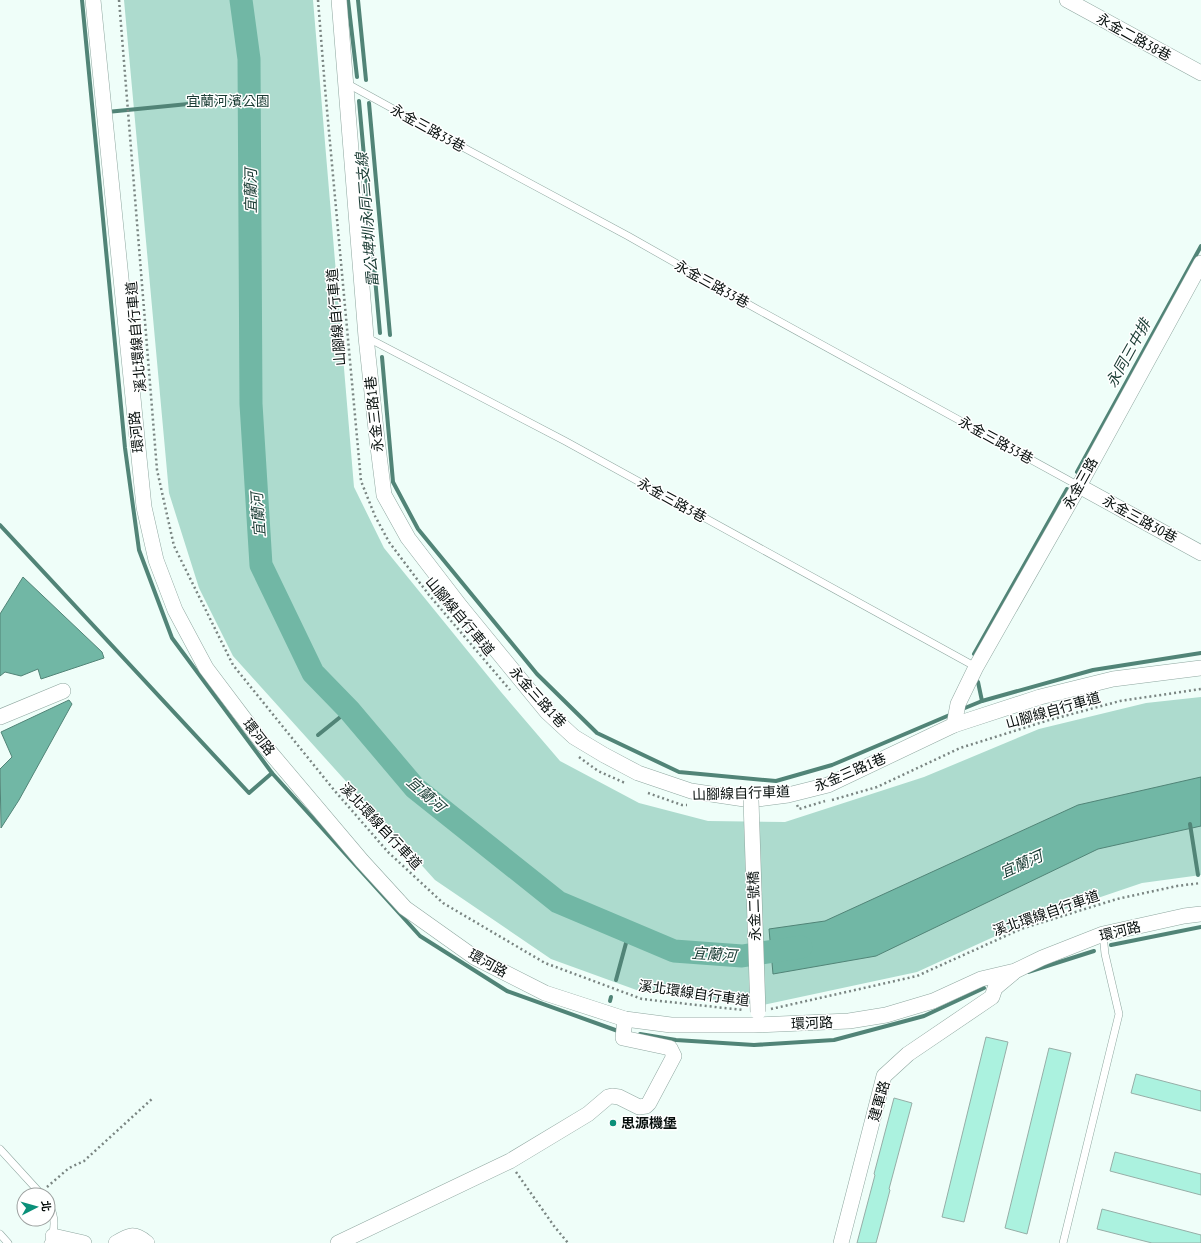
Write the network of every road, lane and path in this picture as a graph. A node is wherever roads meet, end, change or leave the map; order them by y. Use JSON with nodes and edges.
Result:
{"nodes":[{"id":1,"x":93,"y":0,"type":"edge"},
{"id":2,"x":119,"y":0,"type":"edge"},
{"id":3,"x":318,"y":0,"type":"edge"},
{"id":4,"x":339,"y":0,"type":"edge"},
{"id":5,"x":1067,"y":0,"type":"edge"},
{"id":6,"x":1201,"y":73,"type":"edge"},
{"id":7,"x":345,"y":82,"type":"junction"},
{"id":8,"x":1201,"y":263,"type":"edge"},
{"id":9,"x":366,"y":337,"type":"junction"},
{"id":10,"x":1079,"y":486,"type":"junction"},
{"id":11,"x":1201,"y":553,"type":"edge"},
{"id":12,"x":976,"y":667,"type":"junction"},
{"id":13,"x":1201,"y":668,"type":"edge"},
{"id":14,"x":1201,"y":689,"type":"edge"},
{"id":15,"x":63,"y":691,"type":"dead end"},
{"id":16,"x":512,"y":694,"type":"dead end"},
{"id":17,"x":0,"y":717,"type":"edge"},
{"id":18,"x":954,"y":725,"type":"junction"},
{"id":19,"x":576,"y":755,"type":"dead end"},
{"id":20,"x":631,"y":786,"type":"dead end"},
{"id":21,"x":645,"y":791,"type":"dead end"},
{"id":22,"x":795,"y":799,"type":"dead end"},
{"id":23,"x":751,"y":800,"type":"junction"},
{"id":24,"x":689,"y":805,"type":"dead end"},
{"id":25,"x":1201,"y":883,"type":"edge"},
{"id":26,"x":1201,"y":914,"type":"edge"},
{"id":27,"x":1103,"y":934,"type":"junction"},
{"id":28,"x":1015,"y":971,"type":"junction"},
{"id":29,"x":756,"y":1018,"type":"junction"},
{"id":30,"x":625,"y":1019,"type":"junction"},
{"id":31,"x":153,"y":1098,"type":"dead end"},
{"id":32,"x":0,"y":1149,"type":"edge"},
{"id":33,"x":510,"y":1161,"type":"junction"},
{"id":34,"x":35,"y":1187,"type":"edge"},
{"id":35,"x":49,"y":1187,"type":"edge"},
{"id":36,"x":53,"y":1227,"type":"edge"},
{"id":37,"x":0,"y":1234,"type":"edge"},
{"id":38,"x":51,"y":1240,"type":"edge"},
{"id":39,"x":8,"y":1243,"type":"edge"},
{"id":40,"x":84,"y":1243,"type":"edge"},
{"id":41,"x":116,"y":1243,"type":"edge"},
{"id":42,"x":147,"y":1243,"type":"edge"},
{"id":43,"x":338,"y":1243,"type":"edge"},
{"id":44,"x":568,"y":1243,"type":"edge"},
{"id":45,"x":841,"y":1243,"type":"edge"},
{"id":46,"x":1063,"y":1243,"type":"edge"}],
"edges":[{"from":1,"to":30,"type":"street","name":"環河路"},
{"from":2,"to":29,"type":"path","name":"溪北環線自行車道"},
{"from":3,"to":16,"type":"path","name":"山腳線自行車道"},
{"from":4,"to":7,"type":"street","name":"永金三路1巷"},
{"from":5,"to":6,"type":"street","name":"永金二路38巷"},
{"from":7,"to":9,"type":"street","name":"永金三路1巷"},
{"from":7,"to":10,"type":"lane","name":"永金三路33巷"},
{"from":8,"to":10,"type":"street","name":"永金三路"},
{"from":9,"to":12,"type":"lane","name":"永金三路3巷"},
{"from":9,"to":23,"type":"street","name":"永金三路1巷"},
{"from":10,"to":11,"type":"street","name":"永金三路30巷"},
{"from":10,"to":12,"type":"street","name":"永金三路"},
{"from":12,"to":18,"type":"street","name":"永金三路"},
{"from":13,"to":18,"type":"street","name":"永金三路1巷"},
{"from":14,"to":22,"type":"path","name":"山腳線自行車道"},
{"from":15,"to":17,"type":"street"},
{"from":18,"to":23,"type":"street","name":"永金三路1巷"},
{"from":19,"to":20,"type":"path"},
{"from":21,"to":24,"type":"path","name":"山腳線自行車道"},
{"from":23,"to":29,"type":"street","name":"永金二號橋","bridge":true},
{"from":25,"to":29,"type":"path","name":"溪北環線自行車道"},
{"from":26,"to":27,"type":"street","name":"環河路"},
{"from":27,"to":28,"type":"street","name":"環河路"},
{"from":27,"to":46,"type":"lane"},
{"from":28,"to":29,"type":"street","name":"環河路"},
{"from":28,"to":45,"type":"street","name":"建軍路"},
{"from":29,"to":30,"type":"street","name":"環河路"},
{"from":30,"to":33,"type":"street"},
{"from":31,"to":35,"type":"path"},
{"from":32,"to":34,"type":"lane"},
{"from":33,"to":43,"type":"street"},
{"from":33,"to":44,"type":"path"},
{"from":36,"to":38,"type":"lane"},
{"from":37,"to":39,"type":"lane"},
{"from":38,"to":40,"type":"street"},
{"from":41,"to":42,"type":"street"}]}
